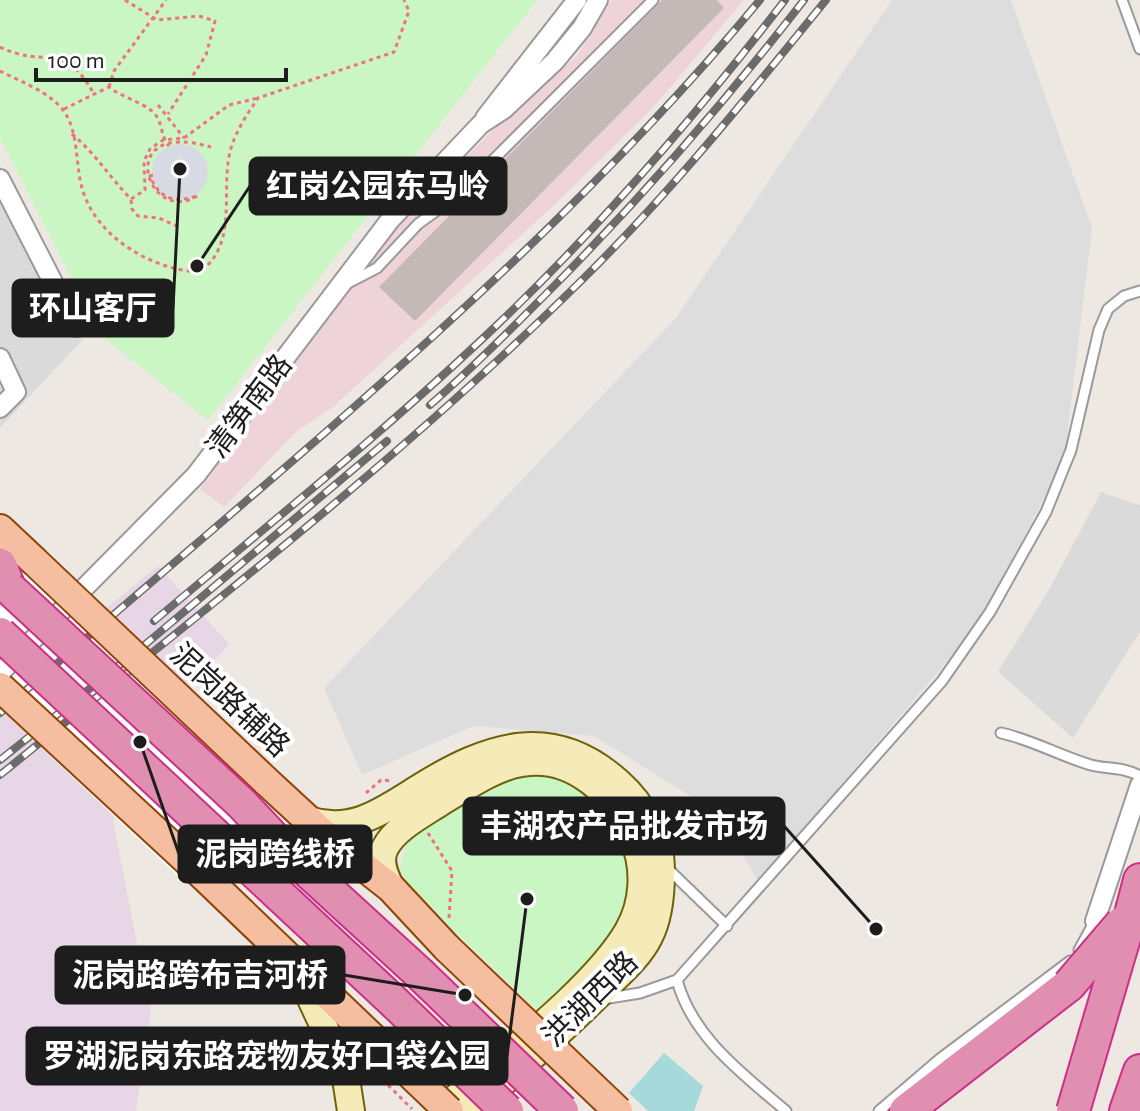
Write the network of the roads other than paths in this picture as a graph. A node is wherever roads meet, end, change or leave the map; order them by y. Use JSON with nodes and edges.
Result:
{"nodes":[{"id":1,"x":577,"y":0,"type":"edge"},
{"id":2,"x":598,"y":0,"type":"edge"},
{"id":3,"x":653,"y":0,"type":"edge"},
{"id":4,"x":1122,"y":0,"type":"edge"},
{"id":5,"x":1140,"y":49,"type":"edge"},
{"id":6,"x":481,"y":124,"type":"junction"},
{"id":7,"x":0,"y":179,"type":"edge"},
{"id":8,"x":337,"y":288,"type":"junction"},
{"id":9,"x":1140,"y":291,"type":"edge"},
{"id":10,"x":76,"y":327,"type":"dead end"},
{"id":11,"x":0,"y":358,"type":"edge"},
{"id":12,"x":0,"y":408,"type":"edge"},
{"id":13,"x":0,"y":529,"type":"edge"},
{"id":14,"x":3,"y":577,"type":"edge"},
{"id":15,"x":0,"y":634,"type":"edge"},
{"id":16,"x":0,"y":673,"type":"edge"},
{"id":17,"x":0,"y":687,"type":"edge"},
{"id":18,"x":1001,"y":733,"type":"dead end"},
{"id":19,"x":1140,"y":776,"type":"edge"},
{"id":20,"x":1140,"y":785,"type":"edge"},
{"id":21,"x":241,"y":803,"type":"junction"},
{"id":22,"x":308,"y":820,"type":"junction"},
{"id":23,"x":662,"y":862,"type":"junction"},
{"id":24,"x":391,"y":888,"type":"junction"},
{"id":25,"x":1138,"y":908,"type":"edge"},
{"id":26,"x":416,"y":919,"type":"junction"},
{"id":27,"x":1095,"y":921,"type":"junction"},
{"id":28,"x":727,"y":926,"type":"junction"},
{"id":29,"x":276,"y":943,"type":"junction"},
{"id":30,"x":677,"y":980,"type":"junction"},
{"id":31,"x":592,"y":1001,"type":"junction"},
{"id":32,"x":1140,"y":1071,"type":"edge"},
{"id":33,"x":351,"y":1111,"type":"edge"},
{"id":34,"x":441,"y":1111,"type":"edge"},
{"id":35,"x":449,"y":1111,"type":"edge"},
{"id":36,"x":471,"y":1111,"type":"edge"},
{"id":37,"x":507,"y":1111,"type":"edge"},
{"id":38,"x":562,"y":1111,"type":"edge"},
{"id":39,"x":618,"y":1111,"type":"edge"},
{"id":40,"x":786,"y":1111,"type":"edge"},
{"id":41,"x":879,"y":1111,"type":"edge"},
{"id":42,"x":906,"y":1111,"type":"edge"},
{"id":43,"x":1073,"y":1111,"type":"edge"},
{"id":44,"x":1126,"y":1111,"type":"edge"}],
"edges":[{"from":1,"to":6,"type":"street","name":"清笋南路"},
{"from":2,"to":6,"type":"street","name":"清笋南路"},
{"from":3,"to":8,"type":"lane"},
{"from":4,"to":5,"type":"lane"},
{"from":6,"to":8,"type":"street","name":"清笋南路"},
{"from":7,"to":10,"type":"street"},
{"from":8,"to":16,"type":"street","name":"清笋南路"},
{"from":9,"to":28,"type":"lane"},
{"from":11,"to":12,"type":"street"},
{"from":13,"to":22,"type":"main road","name":"泥岗路辅路","bridge":true},
{"from":14,"to":21,"type":"highway","bridge":true},
{"from":15,"to":37,"type":"highway","bridge":true},
{"from":17,"to":29,"type":"main road","bridge":true},
{"from":18,"to":19,"type":"lane"},
{"from":20,"to":27,"type":"street"},
{"from":21,"to":26,"type":"main road","name":"泥岗路辅路"},
{"from":21,"to":38,"type":"highway","bridge":true},
{"from":22,"to":23,"type":"main road","name":"洪湖西路"},
{"from":22,"to":24,"type":"main road","name":"泥岗路辅路"},
{"from":23,"to":28,"type":"lane"},
{"from":23,"to":31,"type":"main road","name":"洪湖西路"},
{"from":24,"to":26,"type":"main road","name":"泥岗路辅路"},
{"from":24,"to":34,"type":"main road","name":"洪湖西路"},
{"from":25,"to":27,"type":"lane"},
{"from":25,"to":42,"type":"highway","bridge":true},
{"from":25,"to":43,"type":"highway","bridge":true},
{"from":26,"to":39,"type":"main road","name":"泥岗路辅路","bridge":true},
{"from":27,"to":41,"type":"lane"},
{"from":28,"to":30,"type":"lane"},
{"from":29,"to":33,"type":"main road"},
{"from":29,"to":35,"type":"main road","bridge":true},
{"from":30,"to":31,"type":"lane"},
{"from":30,"to":40,"type":"lane"},
{"from":31,"to":36,"type":"main road","name":"洪湖西路"},
{"from":32,"to":44,"type":"highway"}]}
